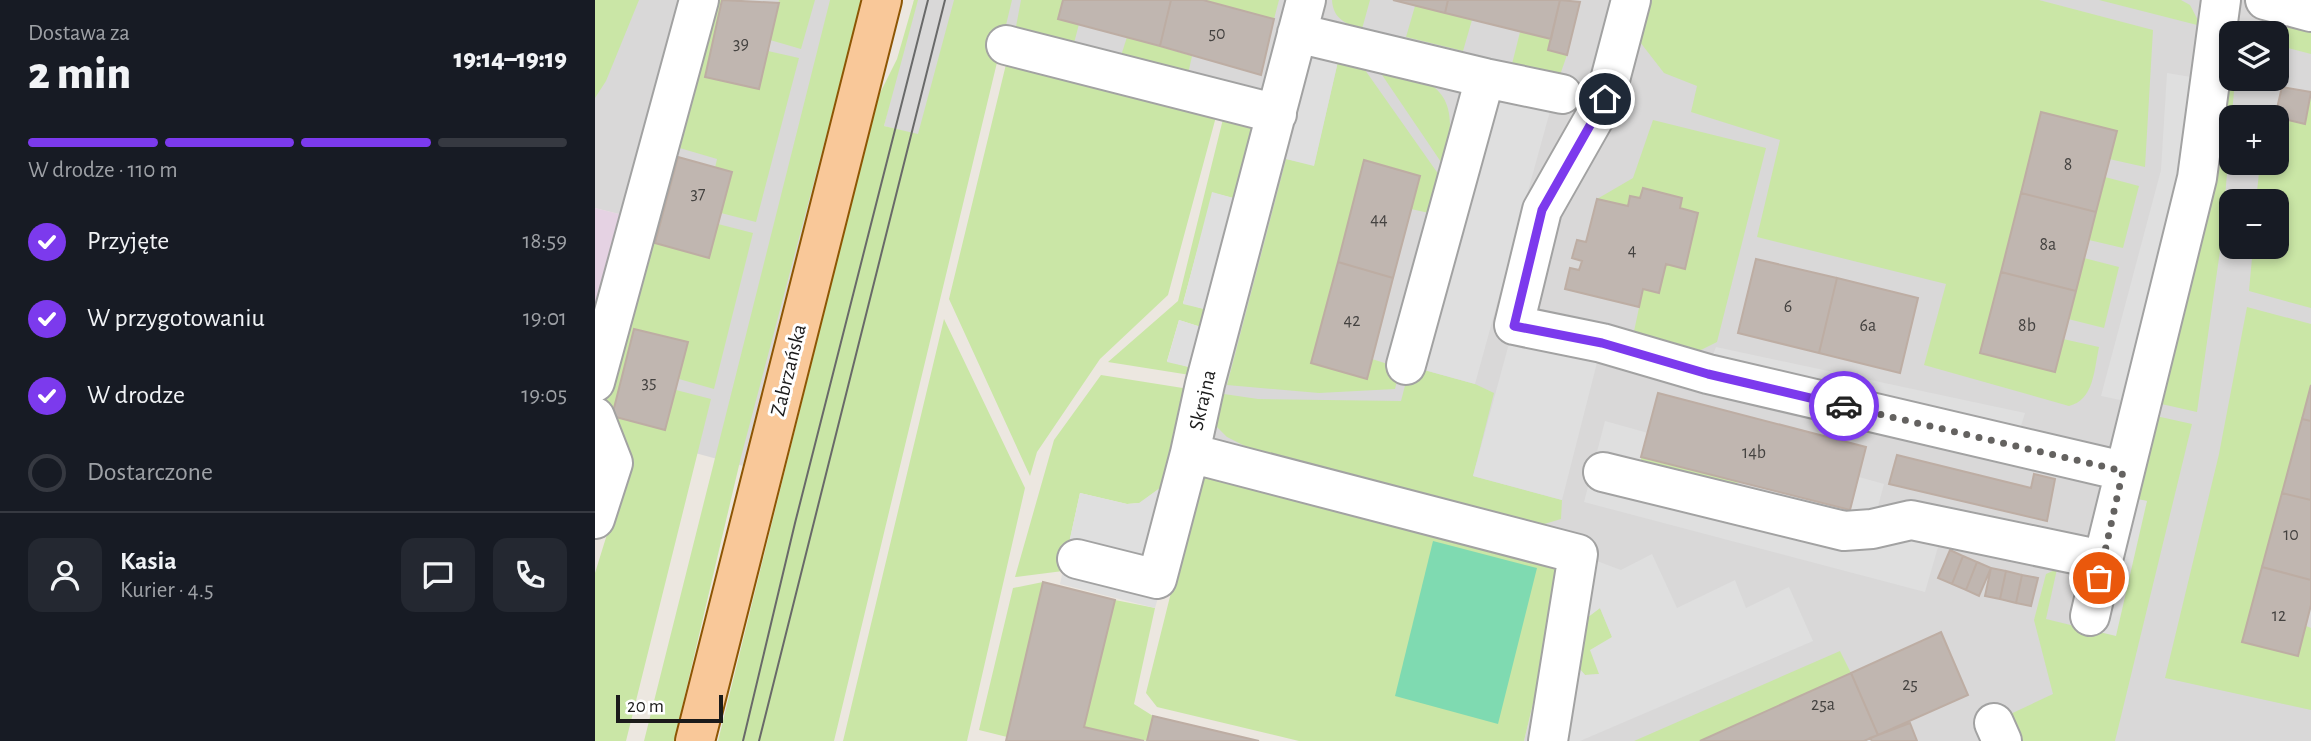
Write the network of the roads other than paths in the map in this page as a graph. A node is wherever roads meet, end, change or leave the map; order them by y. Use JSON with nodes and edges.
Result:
{"nodes":[{"id":1,"x":699,"y":0,"type":"edge"},
{"id":2,"x":882,"y":0,"type":"edge"},
{"id":3,"x":1631,"y":0,"type":"edge"},
{"id":4,"x":2221,"y":0,"type":"edge"},
{"id":5,"x":2265,"y":0,"type":"edge"},
{"id":6,"x":2311,"y":12,"type":"edge"},
{"id":7,"x":1302,"y":17,"type":"edge"},
{"id":8,"x":1006,"y":45,"type":"dead end"},
{"id":9,"x":1485,"y":78,"type":"junction"},
{"id":10,"x":1562,"y":94,"type":"dead end"},
{"id":11,"x":1277,"y":114,"type":"junction"},
{"id":12,"x":1406,"y":365,"type":"dead end"},
{"id":13,"x":595,"y":382,"type":"edge"},
{"id":14,"x":597,"y":429,"type":"edge"},
{"id":15,"x":1190,"y":453,"type":"junction"},
{"id":16,"x":2123,"y":471,"type":"junction"},
{"id":17,"x":1604,"y":472,"type":"dead end"},
{"id":18,"x":595,"y":519,"type":"edge"},
{"id":19,"x":1077,"y":559,"type":"dead end"},
{"id":20,"x":2103,"y":560,"type":"junction"},
{"id":21,"x":2090,"y":616,"type":"dead end"},
{"id":22,"x":695,"y":741,"type":"edge"},
{"id":23,"x":1548,"y":741,"type":"edge"}],
"edges":[{"from":1,"to":13,"type":"street"},
{"from":2,"to":22,"type":"main road","name":"Zabrzańska"},
{"from":3,"to":16,"type":"street"},
{"from":4,"to":16,"type":"street"},
{"from":5,"to":6,"type":"street"},
{"from":7,"to":9,"type":"street"},
{"from":7,"to":11,"type":"street","name":"Skrajna"},
{"from":8,"to":11,"type":"street"},
{"from":9,"to":10,"type":"street"},
{"from":9,"to":12,"type":"street"},
{"from":11,"to":15,"type":"street","name":"Skrajna"},
{"from":14,"to":18,"type":"street"},
{"from":15,"to":19,"type":"street"},
{"from":15,"to":23,"type":"street","name":"Skrajna"},
{"from":16,"to":20,"type":"street"},
{"from":17,"to":20,"type":"street"},
{"from":20,"to":21,"type":"street"}]}
